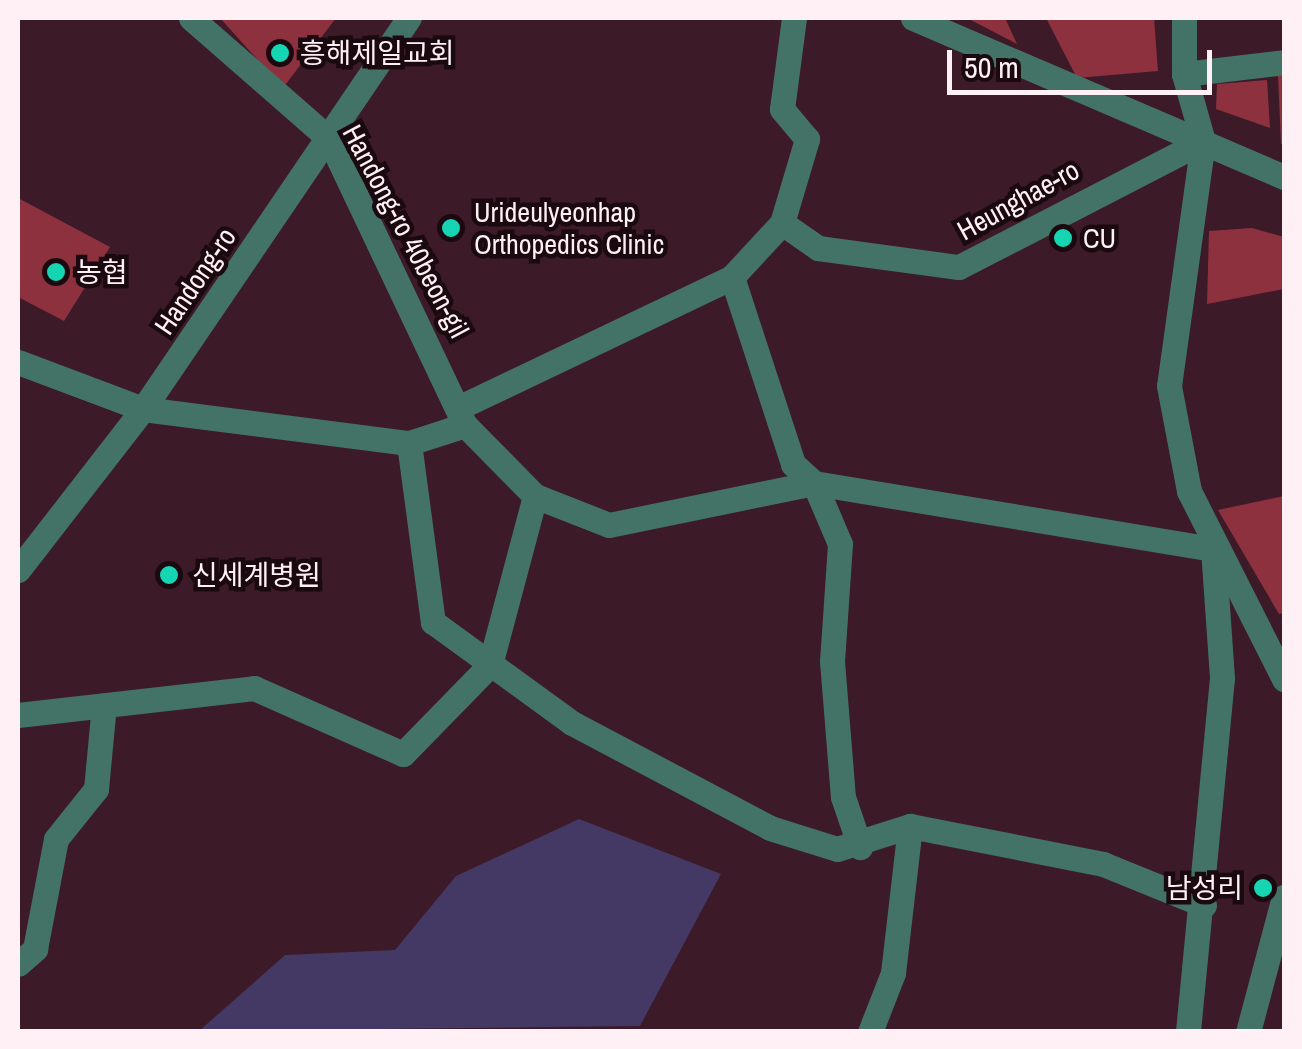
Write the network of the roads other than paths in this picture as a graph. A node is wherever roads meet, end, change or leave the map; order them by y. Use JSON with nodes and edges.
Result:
{"nodes":[{"id":1,"x":191,"y":18,"type":"edge"},
{"id":2,"x":409,"y":18,"type":"edge"},
{"id":3,"x":794,"y":18,"type":"edge"},
{"id":4,"x":914,"y":18,"type":"edge"},
{"id":5,"x":1184,"y":18,"type":"edge"},
{"id":6,"x":1284,"y":62,"type":"edge"},
{"id":7,"x":1184,"y":74,"type":"junction"},
{"id":8,"x":328,"y":139,"type":"junction"},
{"id":9,"x":1202,"y":141,"type":"junction"},
{"id":10,"x":1284,"y":178,"type":"edge"},
{"id":11,"x":782,"y":223,"type":"junction"},
{"id":12,"x":732,"y":277,"type":"junction"},
{"id":13,"x":18,"y":362,"type":"edge"},
{"id":14,"x":143,"y":410,"type":"junction"},
{"id":15,"x":463,"y":415,"type":"junction"},
{"id":16,"x":409,"y":443,"type":"junction"},
{"id":17,"x":814,"y":483,"type":"junction"},
{"id":18,"x":534,"y":496,"type":"junction"},
{"id":19,"x":1213,"y":549,"type":"junction"},
{"id":20,"x":18,"y":570,"type":"edge"},
{"id":21,"x":490,"y":666,"type":"junction"},
{"id":22,"x":1284,"y":679,"type":"edge"},
{"id":23,"x":104,"y":705,"type":"junction"},
{"id":24,"x":18,"y":714,"type":"edge"},
{"id":25,"x":910,"y":826,"type":"junction"},
{"id":26,"x":860,"y":847,"type":"junction"},
{"id":27,"x":1284,"y":898,"type":"edge"},
{"id":28,"x":1204,"y":905,"type":"junction"},
{"id":29,"x":18,"y":964,"type":"edge"},
{"id":30,"x":870,"y":1032,"type":"edge"},
{"id":31,"x":1188,"y":1032,"type":"edge"},
{"id":32,"x":1248,"y":1032,"type":"edge"}],
"edges":[{"from":1,"to":8,"type":"street","name":"Handong-ro 40beon-gil"},
{"from":2,"to":8,"type":"street","name":"Handong-ro"},
{"from":3,"to":11,"type":"street"},
{"from":4,"to":9,"type":"street"},
{"from":5,"to":7,"type":"street"},
{"from":6,"to":7,"type":"street"},
{"from":7,"to":9,"type":"street"},
{"from":8,"to":14,"type":"street","name":"Handong-ro"},
{"from":8,"to":15,"type":"street","name":"Handong-ro 40beon-gil"},
{"from":9,"to":10,"type":"street"},
{"from":9,"to":11,"type":"street","name":"Heunghae-ro"},
{"from":9,"to":19,"type":"street"},
{"from":11,"to":12,"type":"street"},
{"from":12,"to":15,"type":"street"},
{"from":12,"to":17,"type":"street"},
{"from":13,"to":14,"type":"street"},
{"from":14,"to":16,"type":"street"},
{"from":14,"to":20,"type":"street","name":"Handong-ro"},
{"from":15,"to":16,"type":"street"},
{"from":15,"to":18,"type":"street","name":"Handong-ro 40beon-gil"},
{"from":16,"to":21,"type":"street"},
{"from":17,"to":18,"type":"street","name":"Handong-ro 40beon-gil"},
{"from":17,"to":19,"type":"street","name":"Handong-ro 40beon-gil"},
{"from":17,"to":26,"type":"street"},
{"from":18,"to":21,"type":"street"},
{"from":19,"to":22,"type":"street"},
{"from":19,"to":28,"type":"street"},
{"from":21,"to":23,"type":"street"},
{"from":21,"to":26,"type":"street"},
{"from":23,"to":24,"type":"street"},
{"from":23,"to":29,"type":"street"},
{"from":25,"to":26,"type":"street"},
{"from":25,"to":28,"type":"street"},
{"from":25,"to":30,"type":"street"},
{"from":27,"to":32,"type":"street"},
{"from":28,"to":31,"type":"street"}]}
